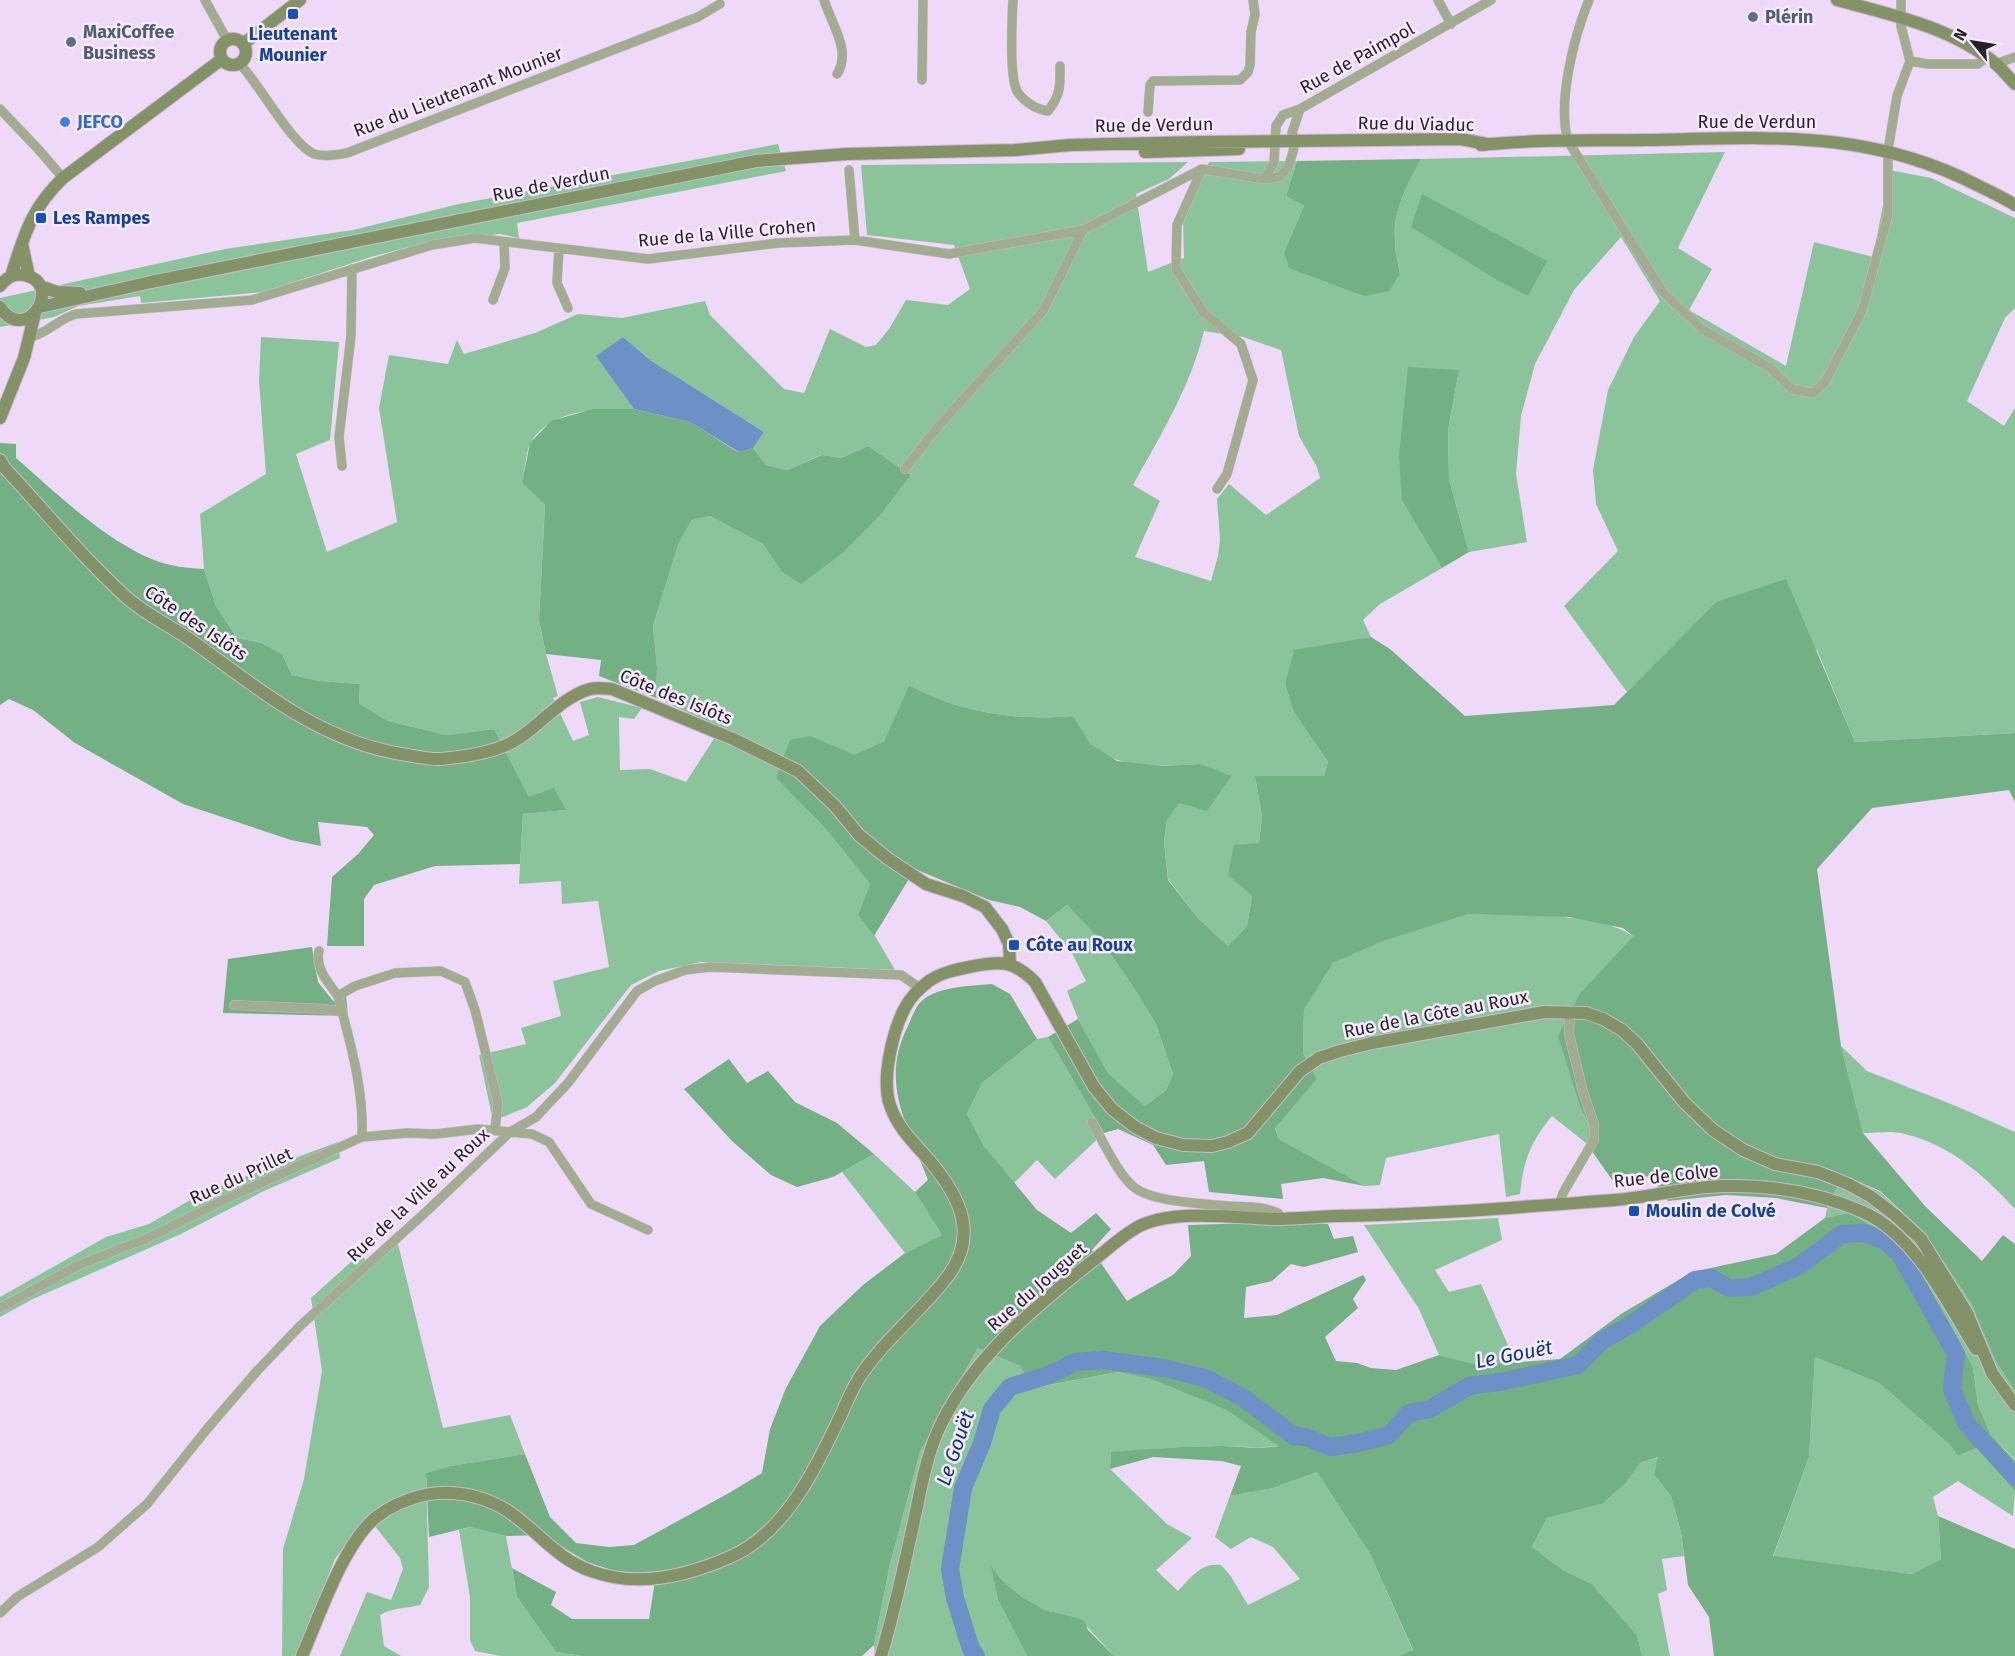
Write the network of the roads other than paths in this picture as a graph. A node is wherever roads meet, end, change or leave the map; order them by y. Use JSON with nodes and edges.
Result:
{"nodes":[{"id":1,"x":205,"y":0,"type":"edge"},
{"id":2,"x":300,"y":0,"type":"edge"},
{"id":3,"x":818,"y":0,"type":"edge"},
{"id":4,"x":923,"y":0,"type":"edge"},
{"id":5,"x":1013,"y":0,"type":"edge"},
{"id":6,"x":1253,"y":0,"type":"edge"},
{"id":7,"x":1438,"y":0,"type":"edge"},
{"id":8,"x":1491,"y":0,"type":"edge"},
{"id":9,"x":1589,"y":0,"type":"edge"},
{"id":10,"x":1838,"y":0,"type":"edge"},
{"id":11,"x":1901,"y":0,"type":"edge"},
{"id":12,"x":720,"y":4,"type":"dead end"},
{"id":13,"x":826,"y":4,"type":"edge"},
{"id":14,"x":1901,"y":18,"type":"junction"},
{"id":15,"x":1451,"y":24,"type":"junction"},
{"id":16,"x":227,"y":40,"type":"junction"},
{"id":17,"x":243,"y":44,"type":"junction"},
{"id":18,"x":2015,"y":57,"type":"edge"},
{"id":19,"x":222,"y":59,"type":"junction"},
{"id":20,"x":1910,"y":60,"type":"junction"},
{"id":21,"x":1991,"y":61,"type":"junction"},
{"id":22,"x":239,"y":63,"type":"junction"},
{"id":23,"x":1060,"y":66,"type":"dead end"},
{"id":24,"x":837,"y":74,"type":"dead end"},
{"id":25,"x":922,"y":80,"type":"dead end"},
{"id":26,"x":2015,"y":84,"type":"edge"},
{"id":27,"x":0,"y":109,"type":"edge"},
{"id":28,"x":1300,"y":109,"type":"junction"},
{"id":29,"x":1148,"y":112,"type":"dead end"},
{"id":30,"x":1568,"y":141,"type":"junction"},
{"id":31,"x":1294,"y":144,"type":"junction"},
{"id":32,"x":1487,"y":144,"type":"joint"},
{"id":33,"x":1274,"y":145,"type":"junction"},
{"id":34,"x":1888,"y":150,"type":"junction"},
{"id":35,"x":1202,"y":169,"type":"junction"},
{"id":36,"x":849,"y":170,"type":"dead end"},
{"id":37,"x":63,"y":178,"type":"junction"},
{"id":38,"x":1264,"y":179,"type":"junction"},
{"id":39,"x":2015,"y":205,"type":"edge"},
{"id":40,"x":1083,"y":230,"type":"junction"},
{"id":41,"x":855,"y":240,"type":"junction"},
{"id":42,"x":504,"y":242,"type":"junction"},
{"id":43,"x":22,"y":243,"type":"junction"},
{"id":44,"x":559,"y":248,"type":"junction"},
{"id":45,"x":352,"y":269,"type":"junction"},
{"id":46,"x":10,"y":276,"type":"junction"},
{"id":47,"x":29,"y":276,"type":"junction"},
{"id":48,"x":0,"y":286,"type":"edge"},
{"id":49,"x":39,"y":286,"type":"junction"},
{"id":50,"x":99,"y":293,"type":"junction"},
{"id":51,"x":493,"y":300,"type":"dead end"},
{"id":52,"x":568,"y":308,"type":"dead end"},
{"id":53,"x":38,"y":310,"type":"junction"},
{"id":54,"x":6,"y":315,"type":"edge"},
{"id":55,"x":28,"y":338,"type":"junction"},
{"id":56,"x":0,"y":418,"type":"edge"},
{"id":57,"x":0,"y":460,"type":"edge"},
{"id":58,"x":342,"y":466,"type":"dead end"},
{"id":59,"x":904,"y":469,"type":"dead end"},
{"id":60,"x":1217,"y":489,"type":"dead end"},
{"id":61,"x":319,"y":951,"type":"dead end"},
{"id":62,"x":1010,"y":963,"type":"junction"},
{"id":63,"x":920,"y":988,"type":"junction"},
{"id":64,"x":338,"y":996,"type":"junction"},
{"id":65,"x":234,"y":1005,"type":"dead end"},
{"id":66,"x":1570,"y":1011,"type":"junction"},
{"id":67,"x":342,"y":1012,"type":"junction"},
{"id":68,"x":1092,"y":1122,"type":"dead end"},
{"id":69,"x":495,"y":1130,"type":"junction"},
{"id":70,"x":510,"y":1132,"type":"junction"},
{"id":71,"x":362,"y":1137,"type":"junction"},
{"id":72,"x":1560,"y":1203,"type":"junction"},
{"id":73,"x":1281,"y":1219,"type":"junction"},
{"id":74,"x":648,"y":1230,"type":"dead end"},
{"id":75,"x":0,"y":1308,"type":"edge"},
{"id":76,"x":1985,"y":1353,"type":"junction"},
{"id":77,"x":2015,"y":1405,"type":"edge"},
{"id":78,"x":0,"y":1613,"type":"edge"},
{"id":79,"x":302,"y":1656,"type":"edge"},
{"id":80,"x":881,"y":1656,"type":"edge"}],
"edges":[{"from":1,"to":16,"type":"street"},
{"from":2,"to":17,"type":"main road"},
{"from":3,"to":13,"type":"street"},
{"from":4,"to":25,"type":"street"},
{"from":5,"to":23,"type":"street"},
{"from":6,"to":29,"type":"street"},
{"from":7,"to":15,"type":"street"},
{"from":8,"to":15,"type":"street","name":"Rue de Paimpol"},
{"from":9,"to":30,"type":"street"},
{"from":10,"to":14,"type":"main road"},
{"from":11,"to":14,"type":"street"},
{"from":12,"to":22,"type":"street","name":"Rue du Lieutenant Mounier"},
{"from":13,"to":24,"type":"street"},
{"from":14,"to":20,"type":"street"},
{"from":14,"to":21,"type":"main road"},
{"from":15,"to":28,"type":"street","name":"Rue de Paimpol"},
{"from":16,"to":17,"type":"main road"},
{"from":16,"to":19,"type":"main road"},
{"from":17,"to":22,"type":"main road"},
{"from":18,"to":21,"type":"street"},
{"from":19,"to":22,"type":"main road"},
{"from":19,"to":37,"type":"main road"},
{"from":20,"to":21,"type":"street"},
{"from":20,"to":34,"type":"street"},
{"from":21,"to":26,"type":"main road"},
{"from":27,"to":37,"type":"street"},
{"from":28,"to":31,"type":"street","name":"Rue de Paimpol"},
{"from":28,"to":33,"type":"street","name":"Rue de Paimpol"},
{"from":30,"to":32,"type":"main road","name":"Rue de Verdun"},
{"from":30,"to":34,"type":"main road","name":"Rue de Verdun"},
{"from":30,"to":34,"type":"street"},
{"from":31,"to":32,"type":"main road","name":"Rue du Viaduc"},
{"from":31,"to":33,"type":"main road","name":"Rue de Verdun"},
{"from":31,"to":38,"type":"street","name":"Rue de Paimpol"},
{"from":33,"to":38,"type":"street"},
{"from":33,"to":50,"type":"main road","name":"Rue de Verdun"},
{"from":34,"to":39,"type":"main road","name":"Rue de Verdun"},
{"from":35,"to":38,"type":"street"},
{"from":35,"to":40,"type":"street","name":"Rue de la Ville Crohen"},
{"from":35,"to":60,"type":"street"},
{"from":36,"to":41,"type":"street"},
{"from":37,"to":43,"type":"main road"},
{"from":40,"to":41,"type":"street","name":"Rue de la Ville Crohen"},
{"from":40,"to":59,"type":"street"},
{"from":41,"to":44,"type":"street","name":"Rue de la Ville Crohen"},
{"from":42,"to":44,"type":"street","name":"Rue de la Ville Crohen"},
{"from":42,"to":45,"type":"street","name":"Rue de la Ville Crohen"},
{"from":42,"to":51,"type":"street"},
{"from":43,"to":46,"type":"main road"},
{"from":43,"to":47,"type":"main road"},
{"from":44,"to":52,"type":"street"},
{"from":45,"to":55,"type":"street","name":"Rue de la Ville Crohen"},
{"from":45,"to":58,"type":"street"},
{"from":46,"to":47,"type":"main road"},
{"from":46,"to":48,"type":"main road"},
{"from":47,"to":49,"type":"main road"},
{"from":49,"to":50,"type":"main road","name":"Rue de Verdun"},
{"from":49,"to":53,"type":"main road"},
{"from":50,"to":53,"type":"main road","name":"Rue de Verdun"},
{"from":53,"to":54,"type":"main road","name":"Rue de Verdun"},
{"from":53,"to":55,"type":"main road"},
{"from":54,"to":55,"type":"main road"},
{"from":55,"to":56,"type":"main road"},
{"from":57,"to":62,"type":"main road","name":"Côte des Islôts"},
{"from":61,"to":64,"type":"street"},
{"from":62,"to":63,"type":"main road"},
{"from":62,"to":66,"type":"main road","name":"Rue de la Côte au Roux"},
{"from":63,"to":70,"type":"street","name":"Rue de la Ville au Roux"},
{"from":63,"to":79,"type":"main road"},
{"from":64,"to":67,"type":"street"},
{"from":64,"to":69,"type":"street"},
{"from":65,"to":67,"type":"street"},
{"from":66,"to":72,"type":"street"},
{"from":66,"to":76,"type":"main road","name":"Rue de la Côte au Roux"},
{"from":67,"to":71,"type":"street"},
{"from":68,"to":73,"type":"street"},
{"from":69,"to":70,"type":"street","name":"Rue du Prillet"},
{"from":69,"to":71,"type":"street","name":"Rue du Prillet"},
{"from":70,"to":74,"type":"street","name":"Rue du Prillet"},
{"from":70,"to":78,"type":"street","name":"Rue de la Ville au Roux"},
{"from":71,"to":75,"type":"street","name":"Rue du Prillet"},
{"from":72,"to":73,"type":"main road","name":"Rue de Colve"},
{"from":72,"to":76,"type":"main road","name":"Rue de Colve"},
{"from":73,"to":80,"type":"main road","name":"Rue du Jouguet"},
{"from":76,"to":77,"type":"main road","name":"Rue de la Côte au Roux"}]}
